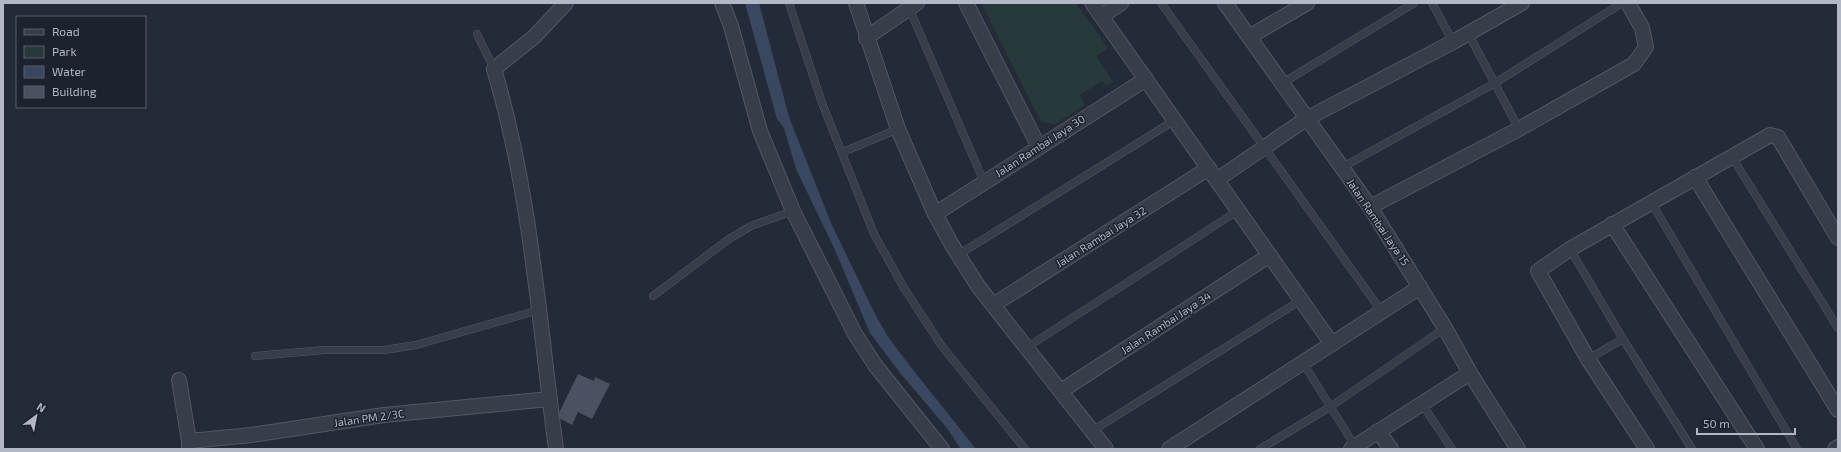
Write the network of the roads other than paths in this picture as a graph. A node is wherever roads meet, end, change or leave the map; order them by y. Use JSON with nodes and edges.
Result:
{"nodes":[{"id":1,"x":566,"y":3,"type":"edge"},
{"id":2,"x":722,"y":3,"type":"edge"},
{"id":3,"x":789,"y":3,"type":"edge"},
{"id":4,"x":856,"y":3,"type":"edge"},
{"id":5,"x":966,"y":3,"type":"edge"},
{"id":6,"x":1092,"y":3,"type":"edge"},
{"id":7,"x":1122,"y":3,"type":"edge"},
{"id":8,"x":1161,"y":3,"type":"edge"},
{"id":9,"x":1225,"y":3,"type":"edge"},
{"id":10,"x":1307,"y":3,"type":"edge"},
{"id":11,"x":1414,"y":3,"type":"edge"},
{"id":12,"x":1432,"y":3,"type":"edge"},
{"id":13,"x":1522,"y":3,"type":"edge"},
{"id":14,"x":1622,"y":3,"type":"edge"},
{"id":15,"x":1628,"y":3,"type":"edge"},
{"id":16,"x":913,"y":6,"type":"edge"},
{"id":17,"x":1102,"y":16,"type":"junction"},
{"id":18,"x":1468,"y":33,"type":"junction"},
{"id":19,"x":477,"y":34,"type":"dead end"},
{"id":20,"x":1249,"y":37,"type":"junction"},
{"id":21,"x":866,"y":38,"type":"junction"},
{"id":22,"x":1453,"y":42,"type":"junction"},
{"id":23,"x":494,"y":69,"type":"junction"},
{"id":24,"x":1146,"y":79,"type":"junction"},
{"id":25,"x":1495,"y":83,"type":"junction"},
{"id":26,"x":1281,"y":84,"type":"junction"},
{"id":27,"x":1306,"y":119,"type":"junction"},
{"id":28,"x":1175,"y":120,"type":"junction"},
{"id":29,"x":1519,"y":128,"type":"junction"},
{"id":30,"x":898,"y":129,"type":"junction"},
{"id":31,"x":1039,"y":148,"type":"junction"},
{"id":32,"x":1264,"y":148,"type":"junction"},
{"id":33,"x":843,"y":152,"type":"junction"},
{"id":34,"x":1732,"y":156,"type":"junction"},
{"id":35,"x":1209,"y":168,"type":"junction"},
{"id":36,"x":1341,"y":168,"type":"junction"},
{"id":37,"x":1695,"y":177,"type":"junction"},
{"id":38,"x":1218,"y":179,"type":"junction"},
{"id":39,"x":984,"y":182,"type":"junction"},
{"id":40,"x":1652,"y":202,"type":"junction"},
{"id":41,"x":1370,"y":207,"type":"junction"},
{"id":42,"x":1239,"y":210,"type":"junction"},
{"id":43,"x":793,"y":211,"type":"junction"},
{"id":44,"x":935,"y":214,"type":"junction"},
{"id":45,"x":1612,"y":224,"type":"junction"},
{"id":46,"x":1838,"y":238,"type":"edge"},
{"id":47,"x":1570,"y":249,"type":"junction"},
{"id":48,"x":958,"y":255,"type":"junction"},
{"id":49,"x":1270,"y":255,"type":"junction"},
{"id":50,"x":1420,"y":287,"type":"junction"},
{"id":51,"x":653,"y":296,"type":"dead end"},
{"id":52,"x":1301,"y":300,"type":"junction"},
{"id":53,"x":993,"y":305,"type":"junction"},
{"id":54,"x":540,"y":310,"type":"junction"},
{"id":55,"x":1382,"y":312,"type":"junction"},
{"id":56,"x":1445,"y":328,"type":"junction"},
{"id":57,"x":1838,"y":328,"type":"edge"},
{"id":58,"x":1623,"y":338,"type":"junction"},
{"id":59,"x":1332,"y":344,"type":"junction"},
{"id":60,"x":1026,"y":348,"type":"junction"},
{"id":61,"x":255,"y":356,"type":"dead end"},
{"id":62,"x":1588,"y":359,"type":"junction"},
{"id":63,"x":1303,"y":362,"type":"junction"},
{"id":64,"x":1470,"y":373,"type":"junction"},
{"id":65,"x":179,"y":380,"type":"dead end"},
{"id":66,"x":1061,"y":391,"type":"junction"},
{"id":67,"x":550,"y":399,"type":"junction"},
{"id":68,"x":1422,"y":404,"type":"junction"},
{"id":69,"x":1330,"y":407,"type":"junction"},
{"id":70,"x":1838,"y":410,"type":"edge"},
{"id":71,"x":1092,"y":431,"type":"junction"},
{"id":72,"x":1378,"y":431,"type":"junction"},
{"id":73,"x":189,"y":445,"type":"edge"},
{"id":74,"x":1838,"y":447,"type":"edge"},
{"id":75,"x":1353,"y":448,"type":"edge"},
{"id":76,"x":556,"y":449,"type":"edge"},
{"id":77,"x":942,"y":449,"type":"edge"},
{"id":78,"x":1025,"y":449,"type":"edge"},
{"id":79,"x":1106,"y":449,"type":"edge"},
{"id":80,"x":1169,"y":449,"type":"edge"},
{"id":81,"x":1260,"y":449,"type":"edge"},
{"id":82,"x":1391,"y":449,"type":"edge"},
{"id":83,"x":1452,"y":449,"type":"edge"},
{"id":84,"x":1518,"y":449,"type":"edge"},
{"id":85,"x":1647,"y":449,"type":"edge"},
{"id":86,"x":1692,"y":449,"type":"edge"},
{"id":87,"x":1757,"y":449,"type":"edge"},
{"id":88,"x":1797,"y":449,"type":"edge"},
{"id":89,"x":1835,"y":449,"type":"edge"}],
"edges":[{"from":1,"to":23,"type":"street"},
{"from":2,"to":43,"type":"street"},
{"from":3,"to":33,"type":"lane"},
{"from":4,"to":21,"type":"street"},
{"from":5,"to":31,"type":"street"},
{"from":6,"to":17,"type":"street"},
{"from":7,"to":17,"type":"street"},
{"from":8,"to":32,"type":"lane"},
{"from":9,"to":20,"type":"street","name":"Jalan Rambai Jaya 15"},
{"from":10,"to":20,"type":"street"},
{"from":11,"to":26,"type":"lane"},
{"from":12,"to":22,"type":"lane"},
{"from":13,"to":18,"type":"street"},
{"from":14,"to":25,"type":"lane"},
{"from":15,"to":29,"type":"street"},
{"from":16,"to":21,"type":"street"},
{"from":16,"to":39,"type":"lane"},
{"from":17,"to":24,"type":"street"},
{"from":18,"to":22,"type":"street"},
{"from":18,"to":25,"type":"lane"},
{"from":19,"to":23,"type":"lane"},
{"from":20,"to":26,"type":"street","name":"Jalan Rambai Jaya 15"},
{"from":21,"to":30,"type":"street"},
{"from":22,"to":27,"type":"street"},
{"from":23,"to":54,"type":"street"},
{"from":24,"to":28,"type":"street"},
{"from":24,"to":31,"type":"street","name":"Jalan Rambai Jaya 30"},
{"from":25,"to":29,"type":"lane"},
{"from":25,"to":36,"type":"lane"},
{"from":26,"to":27,"type":"street","name":"Jalan Rambai Jaya 15"},
{"from":27,"to":32,"type":"street"},
{"from":27,"to":36,"type":"street","name":"Jalan Rambai Jaya 15"},
{"from":28,"to":35,"type":"street"},
{"from":28,"to":48,"type":"lane"},
{"from":29,"to":41,"type":"street"},
{"from":30,"to":33,"type":"lane"},
{"from":30,"to":44,"type":"street"},
{"from":31,"to":39,"type":"street","name":"Jalan Rambai Jaya 30"},
{"from":32,"to":38,"type":"street"},
{"from":32,"to":55,"type":"lane"},
{"from":33,"to":78,"type":"lane"},
{"from":34,"to":37,"type":"street"},
{"from":34,"to":46,"type":"street"},
{"from":34,"to":57,"type":"lane"},
{"from":35,"to":38,"type":"street"},
{"from":35,"to":53,"type":"street","name":"Jalan Rambai Jaya 32"},
{"from":36,"to":41,"type":"street","name":"Jalan Rambai Jaya 15"},
{"from":37,"to":40,"type":"street"},
{"from":37,"to":70,"type":"street"},
{"from":38,"to":42,"type":"street"},
{"from":39,"to":44,"type":"street","name":"Jalan Rambai Jaya 30"},
{"from":40,"to":45,"type":"street"},
{"from":40,"to":88,"type":"lane"},
{"from":41,"to":50,"type":"street","name":"Jalan Rambai Jaya 15"},
{"from":42,"to":49,"type":"street"},
{"from":42,"to":60,"type":"lane"},
{"from":43,"to":51,"type":"lane"},
{"from":43,"to":77,"type":"street"},
{"from":44,"to":48,"type":"street"},
{"from":45,"to":47,"type":"street"},
{"from":45,"to":87,"type":"street"},
{"from":47,"to":58,"type":"lane"},
{"from":47,"to":62,"type":"street"},
{"from":48,"to":53,"type":"street"},
{"from":49,"to":52,"type":"street"},
{"from":49,"to":66,"type":"street","name":"Jalan Rambai Jaya 34"},
{"from":50,"to":55,"type":"street"},
{"from":50,"to":56,"type":"street","name":"Jalan Rambai Jaya 15"},
{"from":52,"to":59,"type":"street"},
{"from":52,"to":71,"type":"lane"},
{"from":53,"to":60,"type":"street"},
{"from":54,"to":61,"type":"lane"},
{"from":54,"to":67,"type":"street"},
{"from":55,"to":59,"type":"street"},
{"from":56,"to":64,"type":"street","name":"Jalan Rambai Jaya 15"},
{"from":56,"to":69,"type":"lane"},
{"from":58,"to":62,"type":"lane"},
{"from":58,"to":86,"type":"lane"},
{"from":59,"to":63,"type":"street"},
{"from":60,"to":66,"type":"street"},
{"from":62,"to":85,"type":"street"},
{"from":63,"to":69,"type":"lane"},
{"from":63,"to":80,"type":"street"},
{"from":64,"to":68,"type":"street"},
{"from":64,"to":84,"type":"street","name":"Jalan Rambai Jaya 15"},
{"from":65,"to":73,"type":"street"},
{"from":66,"to":71,"type":"street"},
{"from":67,"to":73,"type":"street","name":"Jalan PM 2/3C"},
{"from":67,"to":76,"type":"street"},
{"from":68,"to":72,"type":"street"},
{"from":68,"to":83,"type":"lane"},
{"from":69,"to":75,"type":"lane"},
{"from":69,"to":81,"type":"lane"},
{"from":71,"to":79,"type":"street"},
{"from":72,"to":75,"type":"street"},
{"from":72,"to":82,"type":"street"},
{"from":74,"to":89,"type":"street"}]}
